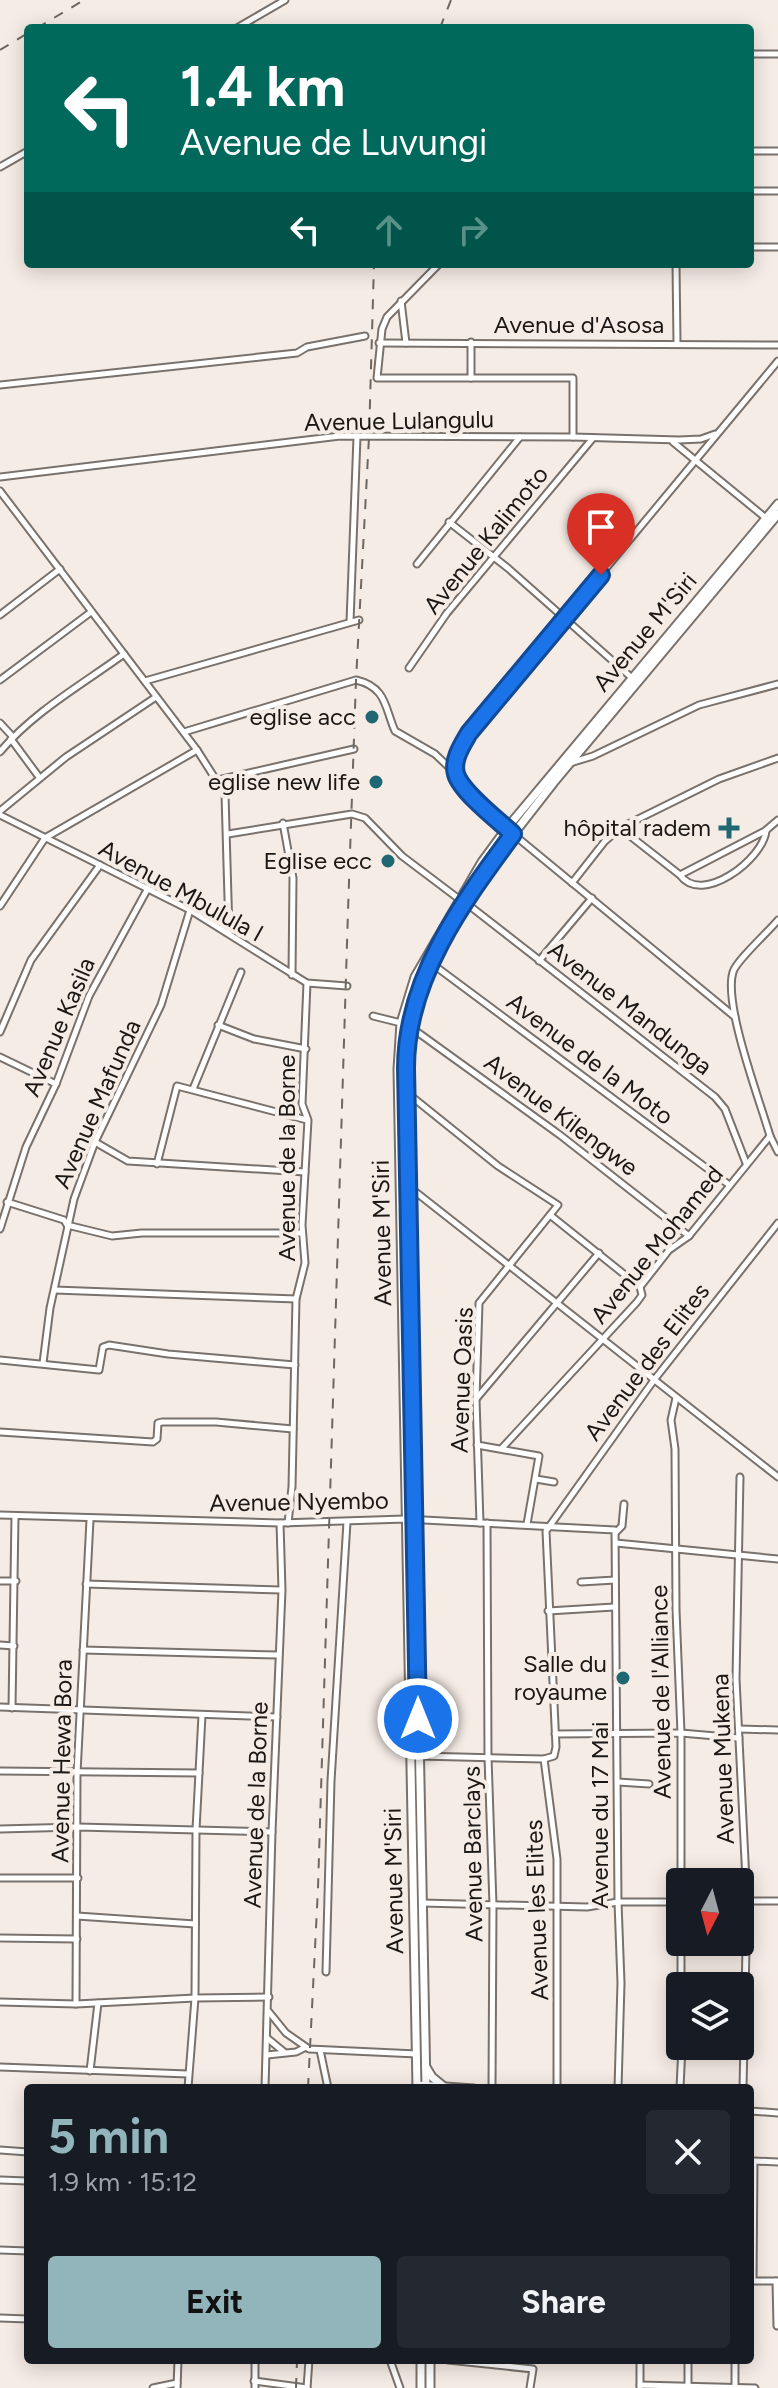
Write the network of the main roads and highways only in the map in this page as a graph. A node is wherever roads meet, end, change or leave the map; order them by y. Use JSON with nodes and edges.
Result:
{"nodes":[{"id":1,"x":778,"y":504,"type":"edge"},
{"id":2,"x":778,"y":514,"type":"edge"},
{"id":3,"x":769,"y":520,"type":"junction"},
{"id":4,"x":510,"y":831,"type":"junction"},
{"id":5,"x":462,"y":901,"type":"junction"},
{"id":6,"x":405,"y":1025,"type":"junction"},
{"id":7,"x":402,"y":1068,"type":"junction"},
{"id":8,"x":409,"y":1519,"type":"junction"},
{"id":9,"x":420,"y":1906,"type":"junction"},
{"id":10,"x":425,"y":2066,"type":"junction"},
{"id":11,"x":422,"y":2084,"type":"edge"},
{"id":12,"x":422,"y":2084,"type":"edge"},
{"id":13,"x":438,"y":2084,"type":"edge"},
{"id":14,"x":421,"y":2364,"type":"edge"},
{"id":15,"x":430,"y":2364,"type":"edge"},
{"id":16,"x":421,"y":2388,"type":"edge"},
{"id":17,"x":430,"y":2388,"type":"edge"}],
"edges":[{"from":1,"to":3,"type":"highway","name":"Avenue M'Siri"},
{"from":2,"to":3,"type":"highway","name":"Avenue M'Siri"},
{"from":3,"to":4,"type":"highway","name":"Avenue M'Siri"},
{"from":3,"to":4,"type":"highway","name":"Avenue M'Siri"},
{"from":4,"to":5,"type":"highway","name":"Avenue M'Siri"},
{"from":5,"to":6,"type":"highway","name":"Avenue M'Siri"},
{"from":5,"to":6,"type":"highway","name":"Avenue M'Siri"},
{"from":6,"to":7,"type":"highway","name":"Avenue M'Siri"},
{"from":7,"to":8,"type":"highway","name":"Avenue M'Siri"},
{"from":7,"to":8,"type":"highway","name":"Avenue M'Siri"},
{"from":8,"to":9,"type":"highway","name":"Avenue M'Siri"},
{"from":8,"to":9,"type":"highway","name":"Avenue M'Siri"},
{"from":9,"to":10,"type":"highway","name":"Avenue M'Siri"},
{"from":9,"to":11,"type":"highway","name":"Avenue M'Siri"},
{"from":10,"to":12,"type":"highway","name":"Avenue M'Siri"},
{"from":10,"to":13,"type":"highway"},
{"from":14,"to":16,"type":"highway"},
{"from":15,"to":17,"type":"highway"}]}
